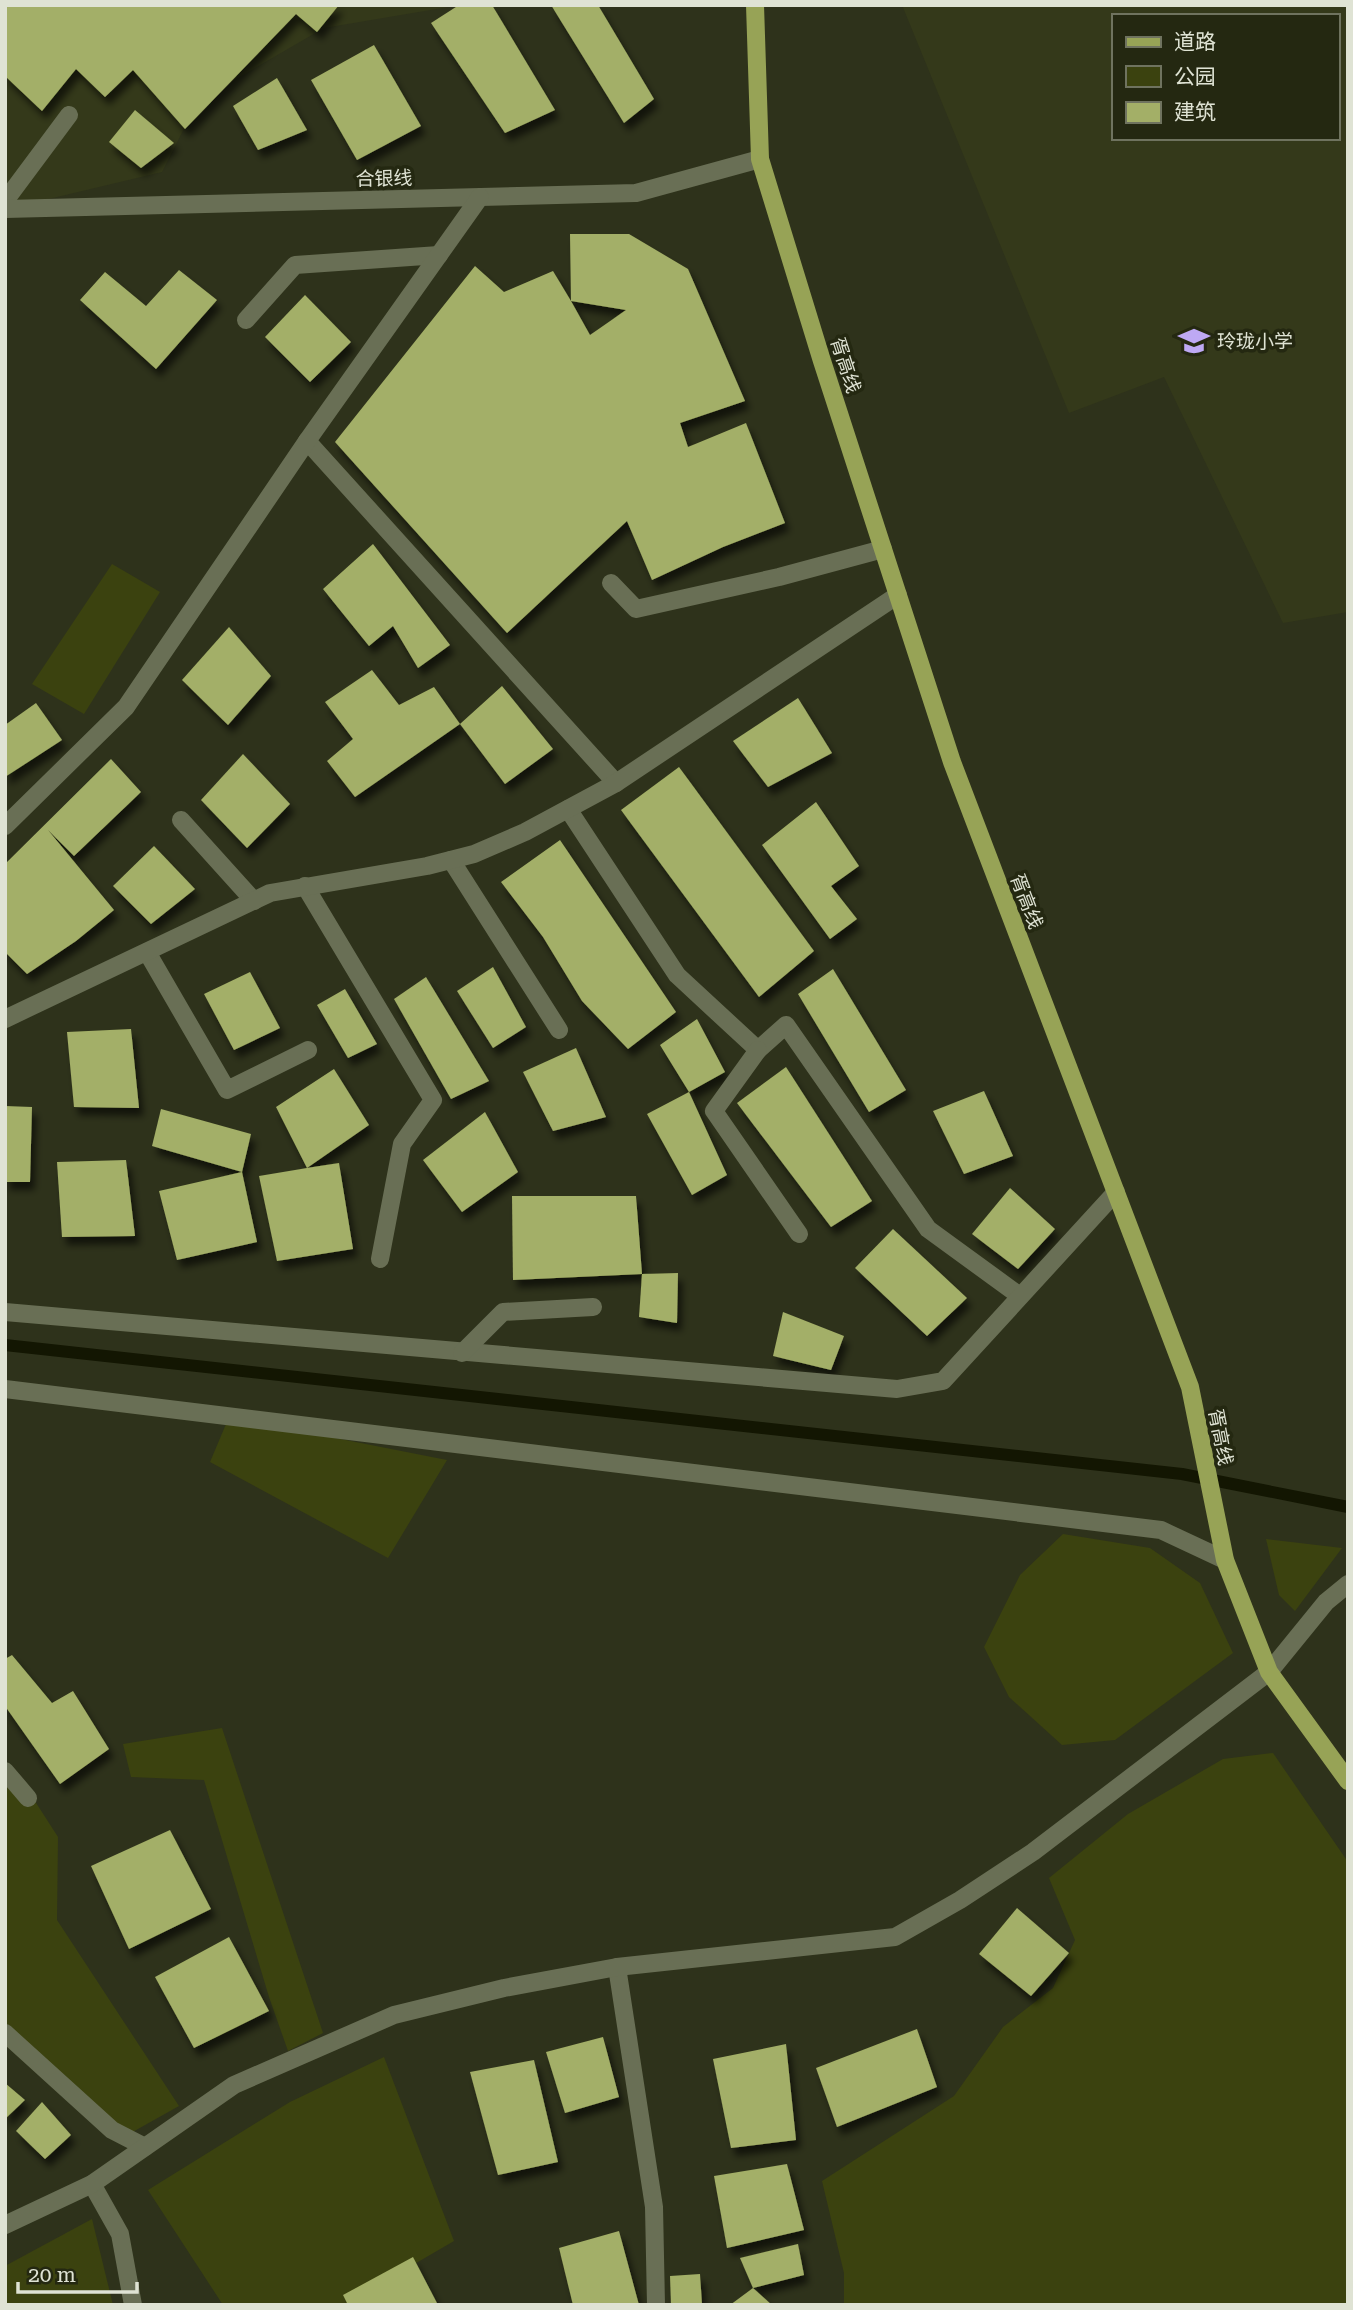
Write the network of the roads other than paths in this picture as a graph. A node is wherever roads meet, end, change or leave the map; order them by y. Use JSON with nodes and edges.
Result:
{"nodes":[{"id":1,"x":755,"y":5,"type":"edge"},
{"id":2,"x":69,"y":115,"type":"dead end"},
{"id":3,"x":760,"y":159,"type":"junction"},
{"id":4,"x":480,"y":197,"type":"junction"},
{"id":5,"x":5,"y":201,"type":"edge"},
{"id":6,"x":5,"y":209,"type":"edge"},
{"id":7,"x":439,"y":255,"type":"junction"},
{"id":8,"x":246,"y":320,"type":"dead end"},
{"id":9,"x":307,"y":441,"type":"junction"},
{"id":10,"x":883,"y":549,"type":"junction"},
{"id":11,"x":611,"y":583,"type":"dead end"},
{"id":12,"x":898,"y":595,"type":"junction"},
{"id":13,"x":616,"y":783,"type":"junction"},
{"id":14,"x":568,"y":809,"type":"junction"},
{"id":15,"x":181,"y":820,"type":"dead end"},
{"id":16,"x":5,"y":826,"type":"edge"},
{"id":17,"x":451,"y":860,"type":"junction"},
{"id":18,"x":305,"y":886,"type":"junction"},
{"id":19,"x":254,"y":901,"type":"junction"},
{"id":20,"x":147,"y":952,"type":"junction"},
{"id":21,"x":5,"y":1019,"type":"edge"},
{"id":22,"x":559,"y":1030,"type":"dead end"},
{"id":23,"x":308,"y":1050,"type":"dead end"},
{"id":24,"x":758,"y":1050,"type":"junction"},
{"id":25,"x":1116,"y":1192,"type":"junction"},
{"id":26,"x":799,"y":1234,"type":"dead end"},
{"id":27,"x":380,"y":1259,"type":"dead end"},
{"id":28,"x":1020,"y":1296,"type":"junction"},
{"id":29,"x":593,"y":1307,"type":"dead end"},
{"id":30,"x":5,"y":1311,"type":"edge"},
{"id":31,"x":462,"y":1353,"type":"junction"},
{"id":32,"x":5,"y":1389,"type":"edge"},
{"id":33,"x":1225,"y":1560,"type":"junction"},
{"id":34,"x":1348,"y":1584,"type":"edge"},
{"id":35,"x":1269,"y":1672,"type":"junction"},
{"id":36,"x":5,"y":1771,"type":"edge"},
{"id":37,"x":1348,"y":1781,"type":"edge"},
{"id":38,"x":29,"y":1798,"type":"dead end"},
{"id":39,"x":617,"y":1967,"type":"junction"},
{"id":40,"x":5,"y":2033,"type":"edge"},
{"id":41,"x":145,"y":2147,"type":"junction"},
{"id":42,"x":92,"y":2184,"type":"junction"},
{"id":43,"x":5,"y":2225,"type":"edge"},
{"id":44,"x":134,"y":2305,"type":"edge"},
{"id":45,"x":656,"y":2305,"type":"edge"}],
"edges":[{"from":1,"to":3,"type":"main road","name":"胥高线"},
{"from":2,"to":5,"type":"street"},
{"from":3,"to":4,"type":"street","name":"合银线"},
{"from":3,"to":10,"type":"main road","name":"胥高线"},
{"from":4,"to":6,"type":"street","name":"合银线"},
{"from":4,"to":7,"type":"street"},
{"from":7,"to":8,"type":"street"},
{"from":7,"to":9,"type":"street"},
{"from":9,"to":13,"type":"street"},
{"from":9,"to":16,"type":"street"},
{"from":10,"to":11,"type":"street"},
{"from":10,"to":12,"type":"main road","name":"胥高线"},
{"from":12,"to":13,"type":"street"},
{"from":12,"to":25,"type":"main road","name":"胥高线"},
{"from":13,"to":14,"type":"street"},
{"from":14,"to":17,"type":"street"},
{"from":14,"to":24,"type":"street"},
{"from":15,"to":19,"type":"street"},
{"from":17,"to":18,"type":"street"},
{"from":17,"to":22,"type":"street"},
{"from":18,"to":19,"type":"street"},
{"from":18,"to":27,"type":"street"},
{"from":19,"to":20,"type":"street"},
{"from":20,"to":21,"type":"street"},
{"from":20,"to":23,"type":"street"},
{"from":24,"to":26,"type":"street"},
{"from":24,"to":28,"type":"street"},
{"from":25,"to":28,"type":"street"},
{"from":25,"to":33,"type":"main road","name":"胥高线"},
{"from":28,"to":31,"type":"street"},
{"from":29,"to":31,"type":"street"},
{"from":30,"to":31,"type":"street"},
{"from":32,"to":33,"type":"street"},
{"from":33,"to":35,"type":"main road","name":"胥高线"},
{"from":34,"to":35,"type":"street"},
{"from":35,"to":37,"type":"main road","name":"胥高线"},
{"from":35,"to":39,"type":"street"},
{"from":36,"to":38,"type":"street"},
{"from":39,"to":41,"type":"street"},
{"from":39,"to":45,"type":"street"},
{"from":40,"to":41,"type":"street"},
{"from":41,"to":42,"type":"street"},
{"from":42,"to":43,"type":"street"},
{"from":42,"to":44,"type":"street"}]}
